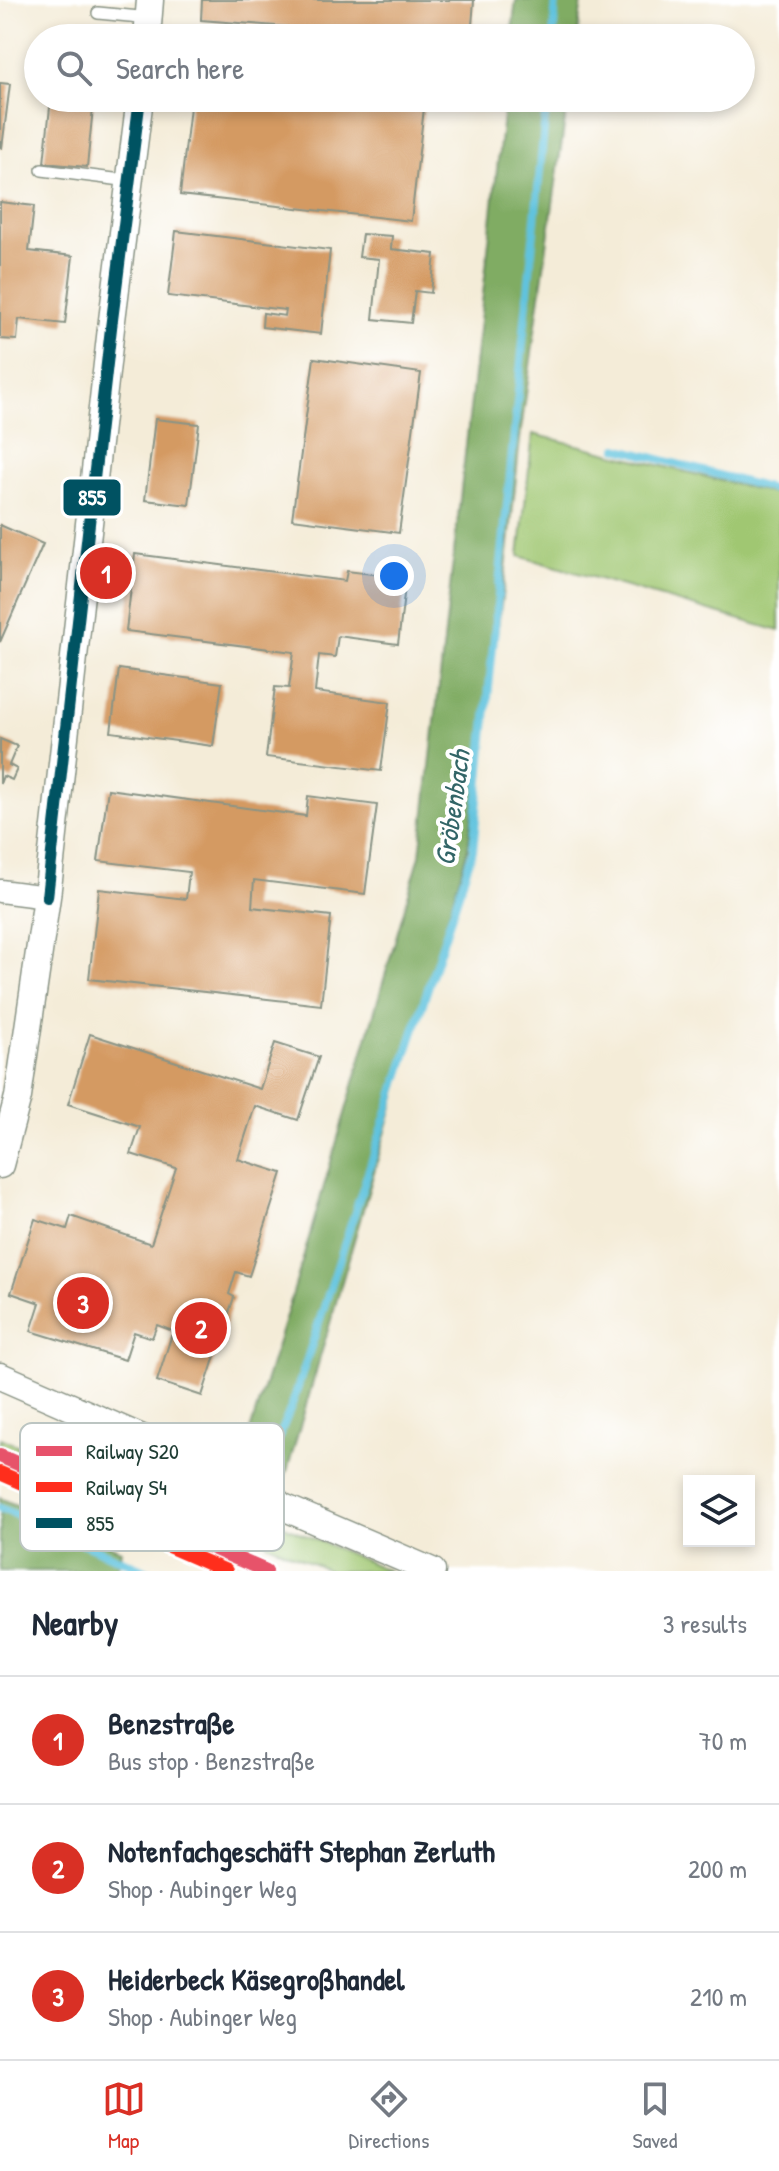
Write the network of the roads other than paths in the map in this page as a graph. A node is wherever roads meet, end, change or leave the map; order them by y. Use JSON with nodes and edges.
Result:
{"nodes":[{"id":1,"x":98,"y":13,"type":"dead end"},
{"id":2,"x":149,"y":19,"type":"edge"},
{"id":3,"x":138,"y":112,"type":"edge"},
{"id":4,"x":42,"y":170,"type":"dead end"},
{"id":5,"x":130,"y":181,"type":"junction"},
{"id":6,"x":0,"y":891,"type":"edge"},
{"id":7,"x":47,"y":897,"type":"junction"},
{"id":8,"x":0,"y":1165,"type":"edge"},
{"id":9,"x":0,"y":1376,"type":"edge"},
{"id":10,"x":107,"y":1423,"type":"edge"},
{"id":11,"x":284,"y":1507,"type":"edge"},
{"id":12,"x":432,"y":1571,"type":"edge"}],
"edges":[{"from":1,"to":2,"type":"lane"},
{"from":3,"to":5,"type":"street"},
{"from":4,"to":5,"type":"lane"},
{"from":5,"to":7,"type":"street"},
{"from":6,"to":7,"type":"street"},
{"from":7,"to":8,"type":"street"},
{"from":9,"to":10,"type":"street"},
{"from":11,"to":12,"type":"street"}]}
